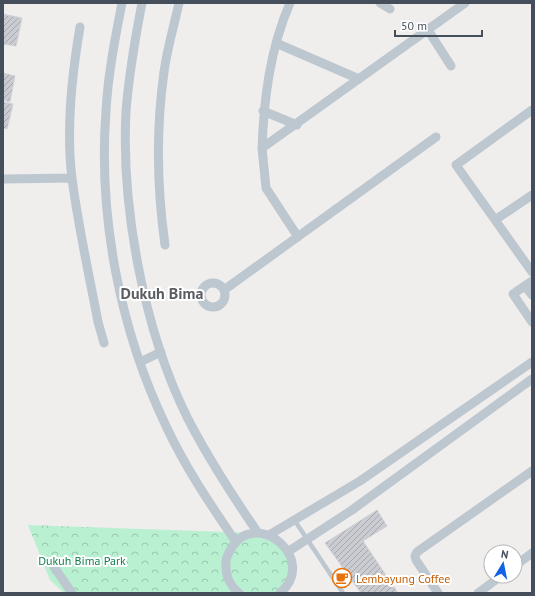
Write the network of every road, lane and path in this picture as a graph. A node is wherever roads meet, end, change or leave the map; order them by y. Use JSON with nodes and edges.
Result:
{"nodes":[{"id":1,"x":122,"y":3,"type":"edge"},
{"id":2,"x":142,"y":3,"type":"edge"},
{"id":3,"x":180,"y":3,"type":"edge"},
{"id":4,"x":290,"y":3,"type":"edge"},
{"id":5,"x":380,"y":3,"type":"edge"},
{"id":6,"x":465,"y":3,"type":"edge"},
{"id":7,"x":390,"y":9,"type":"dead end"},
{"id":8,"x":80,"y":27,"type":"dead end"},
{"id":9,"x":428,"y":30,"type":"junction"},
{"id":10,"x":276,"y":43,"type":"junction"},
{"id":11,"x":451,"y":66,"type":"dead end"},
{"id":12,"x":359,"y":79,"type":"junction"},
{"id":13,"x":532,"y":110,"type":"edge"},
{"id":14,"x":263,"y":111,"type":"junction"},
{"id":15,"x":297,"y":125,"type":"junction"},
{"id":16,"x":436,"y":137,"type":"dead end"},
{"id":17,"x":262,"y":148,"type":"junction"},
{"id":18,"x":72,"y":178,"type":"junction"},
{"id":19,"x":3,"y":179,"type":"edge"},
{"id":20,"x":532,"y":195,"type":"edge"},
{"id":21,"x":495,"y":220,"type":"junction"},
{"id":22,"x":298,"y":237,"type":"junction"},
{"id":23,"x":165,"y":245,"type":"dead end"},
{"id":24,"x":532,"y":272,"type":"edge"},
{"id":25,"x":529,"y":283,"type":"edge"},
{"id":26,"x":224,"y":290,"type":"dead end"},
{"id":27,"x":532,"y":295,"type":"edge"},
{"id":28,"x":532,"y":322,"type":"edge"},
{"id":29,"x":104,"y":343,"type":"dead end"},
{"id":30,"x":161,"y":352,"type":"junction"},
{"id":31,"x":140,"y":362,"type":"junction"},
{"id":32,"x":532,"y":362,"type":"edge"},
{"id":33,"x":532,"y":379,"type":"edge"},
{"id":34,"x":532,"y":471,"type":"edge"},
{"id":35,"x":360,"y":481,"type":"junction"},
{"id":36,"x":371,"y":495,"type":"junction"},
{"id":37,"x":295,"y":520,"type":"junction"},
{"id":38,"x":258,"y":533,"type":"junction"},
{"id":39,"x":269,"y":535,"type":"junction"},
{"id":40,"x":307,"y":540,"type":"junction"},
{"id":41,"x":236,"y":542,"type":"junction"},
{"id":42,"x":289,"y":551,"type":"junction"},
{"id":43,"x":532,"y":553,"type":"edge"},
{"id":44,"x":523,"y":560,"type":"edge"},
{"id":45,"x":52,"y":564,"type":"dead end"},
{"id":46,"x":490,"y":584,"type":"edge"},
{"id":47,"x":284,"y":592,"type":"edge"},
{"id":48,"x":72,"y":593,"type":"edge"},
{"id":49,"x":239,"y":593,"type":"edge"},
{"id":50,"x":343,"y":593,"type":"edge"},
{"id":51,"x":438,"y":593,"type":"edge"},
{"id":52,"x":478,"y":593,"type":"edge"}],
"edges":[{"from":1,"to":31,"type":"street"},
{"from":2,"to":30,"type":"street"},
{"from":3,"to":23,"type":"street"},
{"from":4,"to":10,"type":"street"},
{"from":5,"to":7,"type":"street"},
{"from":6,"to":9,"type":"street"},
{"from":8,"to":18,"type":"street"},
{"from":9,"to":11,"type":"street"},
{"from":9,"to":12,"type":"street"},
{"from":10,"to":12,"type":"street"},
{"from":10,"to":14,"type":"street"},
{"from":12,"to":15,"type":"street"},
{"from":13,"to":21,"type":"street"},
{"from":14,"to":15,"type":"street"},
{"from":14,"to":17,"type":"street"},
{"from":15,"to":17,"type":"street"},
{"from":16,"to":22,"type":"street"},
{"from":17,"to":22,"type":"street"},
{"from":18,"to":19,"type":"street"},
{"from":18,"to":29,"type":"street"},
{"from":20,"to":21,"type":"street"},
{"from":21,"to":24,"type":"street"},
{"from":22,"to":26,"type":"street"},
{"from":25,"to":27,"type":"street"},
{"from":25,"to":28,"type":"street"},
{"from":30,"to":31,"type":"street"},
{"from":30,"to":38,"type":"street"},
{"from":31,"to":41,"type":"street"},
{"from":32,"to":35,"type":"street"},
{"from":33,"to":36,"type":"street"},
{"from":34,"to":51,"type":"street"},
{"from":35,"to":36,"type":"street"},
{"from":35,"to":37,"type":"street"},
{"from":36,"to":40,"type":"street"},
{"from":37,"to":39,"type":"street"},
{"from":37,"to":40,"type":"lane"},
{"from":38,"to":39,"type":"street"},
{"from":38,"to":41,"type":"street"},
{"from":39,"to":42,"type":"street"},
{"from":40,"to":42,"type":"street"},
{"from":40,"to":50,"type":"lane"},
{"from":41,"to":49,"type":"street"},
{"from":42,"to":47,"type":"street"},
{"from":43,"to":44,"type":"street"},
{"from":45,"to":48,"type":"street"},
{"from":46,"to":52,"type":"street"}]}
